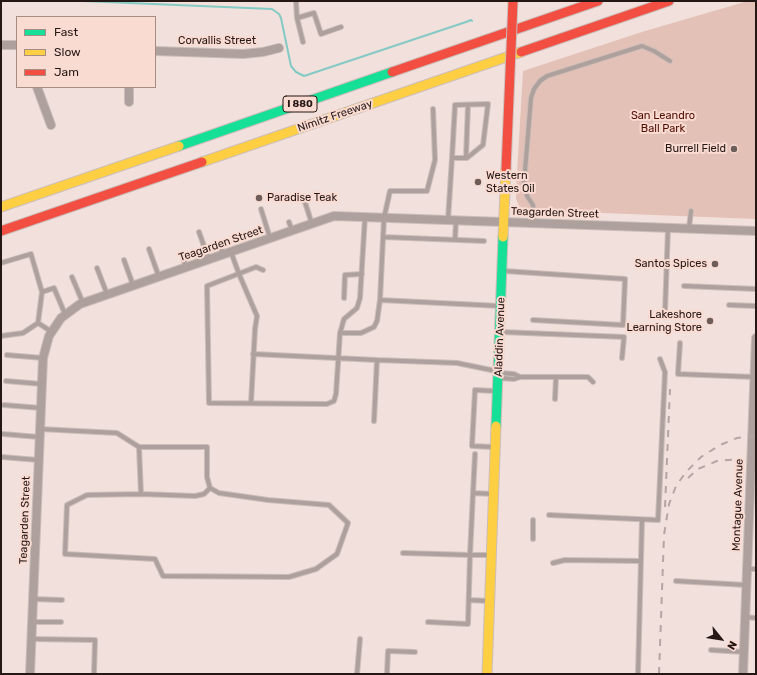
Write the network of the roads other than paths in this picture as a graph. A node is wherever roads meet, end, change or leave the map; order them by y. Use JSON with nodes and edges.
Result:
{"nodes":[{"id":1,"x":296,"y":1,"type":"edge"},
{"id":2,"x":513,"y":1,"type":"edge"},
{"id":3,"x":598,"y":1,"type":"edge"},
{"id":4,"x":669,"y":1,"type":"edge"},
{"id":5,"x":297,"y":18,"type":"junction"},
{"id":6,"x":341,"y":27,"type":"dead end"},
{"id":7,"x":303,"y":42,"type":"dead end"},
{"id":8,"x":1,"y":45,"type":"edge"},
{"id":9,"x":16,"y":45,"type":"edge"},
{"id":10,"x":279,"y":48,"type":"dead end"},
{"id":11,"x":156,"y":51,"type":"edge"},
{"id":12,"x":670,"y":61,"type":"dead end"},
{"id":13,"x":37,"y":88,"type":"edge"},
{"id":14,"x":129,"y":88,"type":"edge"},
{"id":15,"x":129,"y":102,"type":"dead end"},
{"id":16,"x":468,"y":105,"type":"junction"},
{"id":17,"x":433,"y":109,"type":"dead end"},
{"id":18,"x":51,"y":125,"type":"dead end"},
{"id":19,"x":452,"y":158,"type":"junction"},
{"id":20,"x":466,"y":158,"type":"junction"},
{"id":21,"x":303,"y":196,"type":"dead end"},
{"id":22,"x":1,"y":207,"type":"edge"},
{"id":23,"x":261,"y":209,"type":"dead end"},
{"id":24,"x":691,"y":211,"type":"dead end"},
{"id":25,"x":365,"y":217,"type":"junction"},
{"id":26,"x":384,"y":218,"type":"junction"},
{"id":27,"x":452,"y":220,"type":"junction"},
{"id":28,"x":289,"y":222,"type":"dead end"},
{"id":29,"x":504,"y":222,"type":"junction"},
{"id":30,"x":534,"y":223,"type":"junction"},
{"id":31,"x":312,"y":224,"type":"junction"},
{"id":32,"x":668,"y":228,"type":"junction"},
{"id":33,"x":688,"y":228,"type":"junction"},
{"id":34,"x":1,"y":231,"type":"edge"},
{"id":35,"x":292,"y":231,"type":"junction"},
{"id":36,"x":756,"y":231,"type":"edge"},
{"id":37,"x":199,"y":232,"type":"dead end"},
{"id":38,"x":383,"y":237,"type":"junction"},
{"id":39,"x":270,"y":238,"type":"junction"},
{"id":40,"x":455,"y":240,"type":"junction"},
{"id":41,"x":484,"y":241,"type":"dead end"},
{"id":42,"x":220,"y":245,"type":"dead end"},
{"id":43,"x":150,"y":249,"type":"dead end"},
{"id":44,"x":227,"y":253,"type":"junction"},
{"id":45,"x":183,"y":258,"type":"dead end"},
{"id":46,"x":124,"y":260,"type":"dead end"},
{"id":47,"x":209,"y":260,"type":"junction"},
{"id":48,"x":1,"y":263,"type":"edge"},
{"id":49,"x":97,"y":268,"type":"dead end"},
{"id":50,"x":186,"y":268,"type":"junction"},
{"id":51,"x":263,"y":270,"type":"dead end"},
{"id":52,"x":502,"y":270,"type":"junction"},
{"id":53,"x":239,"y":274,"type":"junction"},
{"id":54,"x":362,"y":274,"type":"junction"},
{"id":55,"x":72,"y":277,"type":"dead end"},
{"id":56,"x":159,"y":277,"type":"junction"},
{"id":57,"x":134,"y":286,"type":"junction"},
{"id":58,"x":684,"y":286,"type":"dead end"},
{"id":59,"x":756,"y":289,"type":"edge"},
{"id":60,"x":42,"y":292,"type":"junction"},
{"id":61,"x":108,"y":295,"type":"junction"},
{"id":62,"x":344,"y":298,"type":"dead end"},
{"id":63,"x":380,"y":300,"type":"junction"},
{"id":64,"x":83,"y":303,"type":"junction"},
{"id":65,"x":730,"y":305,"type":"dead end"},
{"id":66,"x":501,"y":306,"type":"junction"},
{"id":67,"x":756,"y":306,"type":"edge"},
{"id":68,"x":665,"y":312,"type":"dead end"},
{"id":69,"x":66,"y":315,"type":"junction"},
{"id":70,"x":533,"y":320,"type":"dead end"},
{"id":71,"x":38,"y":323,"type":"junction"},
{"id":72,"x":52,"y":332,"type":"junction"},
{"id":73,"x":500,"y":332,"type":"junction"},
{"id":74,"x":340,"y":333,"type":"junction"},
{"id":75,"x":1,"y":336,"type":"edge"},
{"id":76,"x":756,"y":338,"type":"edge"},
{"id":77,"x":680,"y":343,"type":"dead end"},
{"id":78,"x":756,"y":353,"type":"edge"},
{"id":79,"x":253,"y":354,"type":"junction"},
{"id":80,"x":7,"y":355,"type":"dead end"},
{"id":81,"x":44,"y":358,"type":"junction"},
{"id":82,"x":622,"y":358,"type":"dead end"},
{"id":83,"x":338,"y":359,"type":"junction"},
{"id":84,"x":660,"y":359,"type":"dead end"},
{"id":85,"x":377,"y":360,"type":"junction"},
{"id":86,"x":499,"y":374,"type":"junction"},
{"id":87,"x":556,"y":377,"type":"junction"},
{"id":88,"x":754,"y":377,"type":"junction"},
{"id":89,"x":6,"y":381,"type":"dead end"},
{"id":90,"x":593,"y":382,"type":"dead end"},
{"id":91,"x":42,"y":384,"type":"junction"},
{"id":92,"x":498,"y":392,"type":"junction"},
{"id":93,"x":555,"y":399,"type":"dead end"},
{"id":94,"x":250,"y":403,"type":"junction"},
{"id":95,"x":4,"y":405,"type":"dead end"},
{"id":96,"x":41,"y":408,"type":"junction"},
{"id":97,"x":374,"y":421,"type":"dead end"},
{"id":98,"x":39,"y":433,"type":"junction"},
{"id":99,"x":3,"y":434,"type":"dead end"},
{"id":100,"x":139,"y":446,"type":"junction"},
{"id":101,"x":496,"y":447,"type":"junction"},
{"id":102,"x":475,"y":454,"type":"dead end"},
{"id":103,"x":2,"y":457,"type":"edge"},
{"id":104,"x":754,"y":458,"type":"edge"},
{"id":105,"x":38,"y":460,"type":"junction"},
{"id":106,"x":753,"y":479,"type":"edge"},
{"id":107,"x":210,"y":488,"type":"junction"},
{"id":108,"x":473,"y":493,"type":"junction"},
{"id":109,"x":141,"y":494,"type":"junction"},
{"id":110,"x":494,"y":494,"type":"junction"},
{"id":111,"x":549,"y":515,"type":"dead end"},
{"id":112,"x":533,"y":520,"type":"dead end"},
{"id":113,"x":642,"y":520,"type":"junction"},
{"id":114,"x":533,"y":539,"type":"dead end"},
{"id":115,"x":404,"y":553,"type":"dead end"},
{"id":116,"x":470,"y":555,"type":"junction"},
{"id":117,"x":491,"y":555,"type":"junction"},
{"id":118,"x":640,"y":561,"type":"junction"},
{"id":119,"x":553,"y":563,"type":"dead end"},
{"id":120,"x":747,"y":569,"type":"junction"},
{"id":121,"x":756,"y":569,"type":"edge"},
{"id":122,"x":676,"y":580,"type":"dead end"},
{"id":123,"x":746,"y":585,"type":"junction"},
{"id":124,"x":33,"y":599,"type":"junction"},
{"id":125,"x":62,"y":600,"type":"dead end"},
{"id":126,"x":469,"y":600,"type":"junction"},
{"id":127,"x":490,"y":601,"type":"junction"},
{"id":128,"x":745,"y":617,"type":"junction"},
{"id":129,"x":756,"y":618,"type":"edge"},
{"id":130,"x":32,"y":622,"type":"junction"},
{"id":131,"x":61,"y":622,"type":"dead end"},
{"id":132,"x":428,"y":622,"type":"dead end"},
{"id":133,"x":32,"y":639,"type":"junction"},
{"id":134,"x":360,"y":639,"type":"dead end"},
{"id":135,"x":711,"y":650,"type":"dead end"},
{"id":136,"x":415,"y":652,"type":"dead end"},
{"id":137,"x":744,"y":652,"type":"junction"},
{"id":138,"x":30,"y":674,"type":"edge"},
{"id":139,"x":94,"y":674,"type":"edge"},
{"id":140,"x":357,"y":674,"type":"edge"},
{"id":141,"x":386,"y":674,"type":"edge"},
{"id":142,"x":487,"y":674,"type":"edge"},
{"id":143,"x":638,"y":674,"type":"edge"},
{"id":144,"x":743,"y":674,"type":"edge"}],
"edges":[{"from":1,"to":5,"type":"lane"},
{"from":2,"to":29,"type":"main road","name":"Aladdin Avenue","bridge":true},
{"from":3,"to":22,"type":"main road","name":"Nimitz Freeway","number":"I 880"},
{"from":4,"to":34,"type":"main road","name":"Nimitz Freeway","number":"I 880"},
{"from":5,"to":6,"type":"lane"},
{"from":5,"to":7,"type":"lane"},
{"from":8,"to":9,"type":"street"},
{"from":10,"to":11,"type":"street","name":"Corvallis Street"},
{"from":12,"to":30,"type":"lane"},
{"from":13,"to":18,"type":"street"},
{"from":14,"to":15,"type":"street"},
{"from":16,"to":19,"type":"lane"},
{"from":16,"to":20,"type":"lane"},
{"from":16,"to":20,"type":"lane"},
{"from":17,"to":26,"type":"lane"},
{"from":19,"to":20,"type":"lane"},
{"from":19,"to":27,"type":"lane"},
{"from":21,"to":31,"type":"lane"},
{"from":23,"to":39,"type":"lane"},
{"from":24,"to":33,"type":"lane"},
{"from":25,"to":26,"type":"street","name":"Teagarden Street"},
{"from":25,"to":31,"type":"street","name":"Teagarden Street"},
{"from":25,"to":54,"type":"lane"},
{"from":26,"to":27,"type":"street","name":"Teagarden Street"},
{"from":26,"to":38,"type":"lane"},
{"from":27,"to":29,"type":"street","name":"Teagarden Street"},
{"from":27,"to":40,"type":"lane"},
{"from":28,"to":35,"type":"lane"},
{"from":29,"to":30,"type":"street","name":"Teagarden Street"},
{"from":29,"to":52,"type":"main road","name":"Aladdin Avenue"},
{"from":30,"to":32,"type":"street","name":"Teagarden Street"},
{"from":31,"to":35,"type":"street","name":"Teagarden Street"},
{"from":32,"to":33,"type":"street","name":"Teagarden Street"},
{"from":32,"to":68,"type":"lane"},
{"from":33,"to":36,"type":"street","name":"Teagarden Street"},
{"from":35,"to":39,"type":"street","name":"Teagarden Street"},
{"from":37,"to":47,"type":"lane"},
{"from":38,"to":40,"type":"lane"},
{"from":38,"to":63,"type":"lane"},
{"from":39,"to":44,"type":"street","name":"Teagarden Street"},
{"from":40,"to":41,"type":"lane"},
{"from":42,"to":44,"type":"lane"},
{"from":43,"to":56,"type":"lane"},
{"from":44,"to":47,"type":"street","name":"Teagarden Street"},
{"from":44,"to":53,"type":"lane"},
{"from":45,"to":50,"type":"lane"},
{"from":46,"to":57,"type":"lane"},
{"from":47,"to":50,"type":"street","name":"Teagarden Street"},
{"from":48,"to":60,"type":"lane"},
{"from":49,"to":61,"type":"lane"},
{"from":50,"to":56,"type":"street","name":"Teagarden Street"},
{"from":51,"to":53,"type":"lane"},
{"from":52,"to":66,"type":"main road","name":"Aladdin Avenue"},
{"from":52,"to":70,"type":"lane"},
{"from":53,"to":79,"type":"lane"},
{"from":53,"to":94,"type":"lane"},
{"from":54,"to":62,"type":"lane"},
{"from":54,"to":74,"type":"lane"},
{"from":55,"to":64,"type":"lane"},
{"from":56,"to":57,"type":"street","name":"Teagarden Street"},
{"from":57,"to":61,"type":"street","name":"Teagarden Street"},
{"from":58,"to":59,"type":"lane"},
{"from":60,"to":69,"type":"lane"},
{"from":60,"to":71,"type":"lane"},
{"from":61,"to":64,"type":"street","name":"Teagarden Street"},
{"from":63,"to":66,"type":"lane"},
{"from":63,"to":74,"type":"lane"},
{"from":64,"to":69,"type":"street","name":"Teagarden Street"},
{"from":65,"to":67,"type":"lane"},
{"from":66,"to":73,"type":"main road","name":"Aladdin Avenue"},
{"from":69,"to":72,"type":"street","name":"Teagarden Street"},
{"from":71,"to":72,"type":"lane"},
{"from":71,"to":75,"type":"lane"},
{"from":72,"to":81,"type":"street","name":"Teagarden Street"},
{"from":73,"to":82,"type":"lane"},
{"from":73,"to":86,"type":"main road","name":"Aladdin Avenue"},
{"from":74,"to":83,"type":"lane"},
{"from":76,"to":78,"type":"street","name":"Montague Avenue"},
{"from":77,"to":88,"type":"lane"},
{"from":78,"to":88,"type":"street","name":"Montague Avenue"},
{"from":79,"to":83,"type":"lane"},
{"from":79,"to":94,"type":"lane"},
{"from":80,"to":81,"type":"lane"},
{"from":81,"to":91,"type":"street","name":"Teagarden Street"},
{"from":83,"to":85,"type":"lane"},
{"from":83,"to":94,"type":"lane"},
{"from":84,"to":113,"type":"lane"},
{"from":85,"to":86,"type":"lane"},
{"from":85,"to":97,"type":"lane"},
{"from":86,"to":87,"type":"lane"},
{"from":86,"to":92,"type":"main road","name":"Aladdin Avenue"},
{"from":87,"to":90,"type":"lane"},
{"from":87,"to":93,"type":"lane"},
{"from":88,"to":104,"type":"street","name":"Montague Avenue"},
{"from":89,"to":91,"type":"lane"},
{"from":91,"to":96,"type":"street","name":"Teagarden Street"},
{"from":92,"to":101,"type":"main road","name":"Aladdin Avenue"},
{"from":92,"to":101,"type":"lane"},
{"from":95,"to":96,"type":"lane"},
{"from":96,"to":98,"type":"street","name":"Teagarden Street"},
{"from":98,"to":99,"type":"lane"},
{"from":98,"to":100,"type":"lane"},
{"from":98,"to":105,"type":"street","name":"Teagarden Street"},
{"from":100,"to":107,"type":"lane"},
{"from":100,"to":109,"type":"lane"},
{"from":101,"to":110,"type":"main road","name":"Aladdin Avenue"},
{"from":102,"to":108,"type":"lane"},
{"from":103,"to":105,"type":"lane"},
{"from":104,"to":106,"type":"street","name":"Montague Avenue"},
{"from":105,"to":124,"type":"street","name":"Teagarden Street"},
{"from":106,"to":120,"type":"street","name":"Montague Avenue"},
{"from":107,"to":109,"type":"lane"},
{"from":107,"to":109,"type":"lane"},
{"from":108,"to":110,"type":"lane"},
{"from":108,"to":116,"type":"lane"},
{"from":110,"to":117,"type":"main road","name":"Aladdin Avenue"},
{"from":111,"to":113,"type":"lane"},
{"from":112,"to":114,"type":"lane"},
{"from":113,"to":118,"type":"lane"},
{"from":115,"to":116,"type":"lane"},
{"from":116,"to":117,"type":"lane"},
{"from":116,"to":126,"type":"lane"},
{"from":117,"to":127,"type":"main road","name":"Aladdin Avenue"},
{"from":118,"to":119,"type":"lane"},
{"from":118,"to":143,"type":"lane"},
{"from":120,"to":121,"type":"lane"},
{"from":120,"to":123,"type":"street","name":"Montague Avenue"},
{"from":122,"to":123,"type":"lane"},
{"from":123,"to":128,"type":"street","name":"Montague Avenue"},
{"from":124,"to":125,"type":"lane"},
{"from":124,"to":130,"type":"street","name":"Teagarden Street"},
{"from":126,"to":127,"type":"lane"},
{"from":126,"to":132,"type":"lane"},
{"from":127,"to":142,"type":"main road","name":"Aladdin Avenue"},
{"from":128,"to":129,"type":"lane"},
{"from":128,"to":137,"type":"street","name":"Montague Avenue"},
{"from":130,"to":131,"type":"lane"},
{"from":130,"to":133,"type":"street","name":"Teagarden Street"},
{"from":133,"to":138,"type":"street","name":"Teagarden Street"},
{"from":133,"to":139,"type":"lane"},
{"from":134,"to":140,"type":"lane"},
{"from":135,"to":137,"type":"lane"},
{"from":136,"to":141,"type":"lane"},
{"from":137,"to":144,"type":"street","name":"Montague Avenue"}]}
